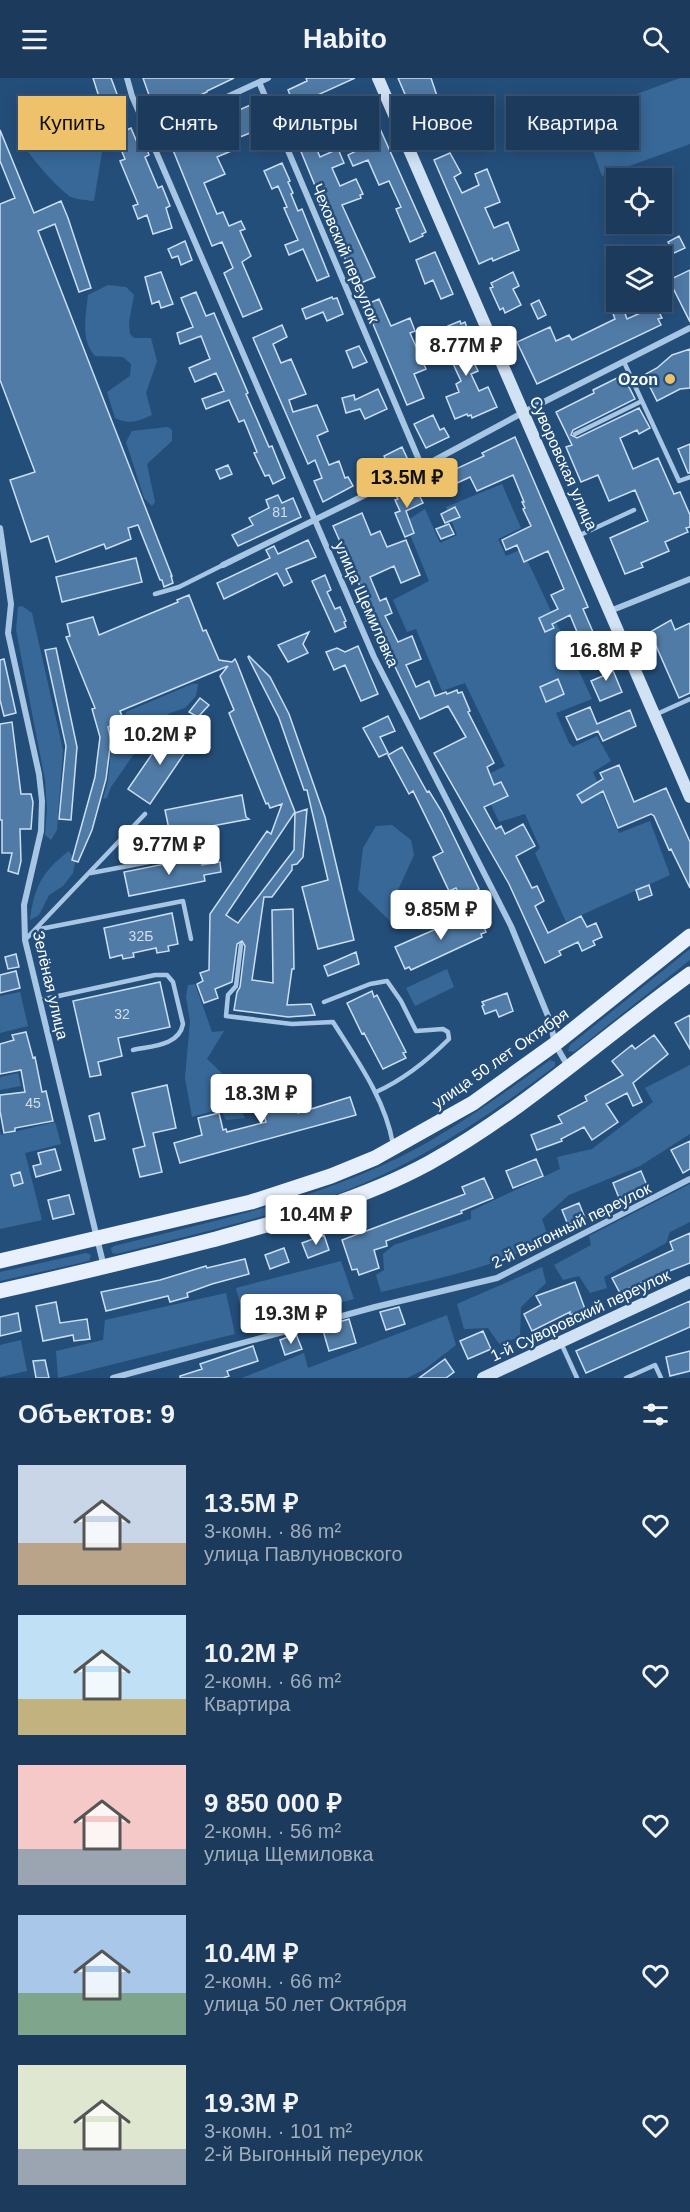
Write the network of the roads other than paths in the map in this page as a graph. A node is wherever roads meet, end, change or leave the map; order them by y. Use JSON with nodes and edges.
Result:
{"nodes":[{"id":1,"x":127,"y":78,"type":"edge"},
{"id":2,"x":268,"y":78,"type":"edge"},
{"id":3,"x":378,"y":78,"type":"edge"},
{"id":4,"x":259,"y":82,"type":"junction"},
{"id":5,"x":229,"y":96,"type":"edge"},
{"id":6,"x":138,"y":105,"type":"edge"},
{"id":7,"x":156,"y":150,"type":"edge"},
{"id":8,"x":690,"y":328,"type":"edge"},
{"id":9,"x":624,"y":362,"type":"junction"},
{"id":10,"x":642,"y":402,"type":"junction"},
{"id":11,"x":524,"y":412,"type":"junction"},
{"id":12,"x":575,"y":435,"type":"dead end"},
{"id":13,"x":422,"y":467,"type":"junction"},
{"id":14,"x":690,"y":477,"type":"edge"},
{"id":15,"x":634,"y":510,"type":"dead end"},
{"id":16,"x":315,"y":519,"type":"junction"},
{"id":17,"x":0,"y":528,"type":"edge"},
{"id":18,"x":578,"y":536,"type":"junction"},
{"id":19,"x":223,"y":565,"type":"joint"},
{"id":20,"x":690,"y":579,"type":"edge"},
{"id":21,"x":155,"y":594,"type":"dead end"},
{"id":22,"x":610,"y":611,"type":"junction"},
{"id":23,"x":8,"y":633,"type":"junction"},
{"id":24,"x":0,"y":635,"type":"edge"},
{"id":25,"x":690,"y":699,"type":"edge"},
{"id":26,"x":655,"y":715,"type":"junction"},
{"id":27,"x":690,"y":797,"type":"edge"},
{"id":28,"x":145,"y":814,"type":"dead end"},
{"id":29,"x":202,"y":852,"type":"dead end"},
{"id":30,"x":91,"y":873,"type":"junction"},
{"id":31,"x":35,"y":930,"type":"junction"},
{"id":32,"x":690,"y":936,"type":"edge"},
{"id":33,"x":191,"y":939,"type":"dead end"},
{"id":34,"x":25,"y":940,"type":"junction"},
{"id":35,"x":241,"y":945,"type":"dead end"},
{"id":36,"x":690,"y":975,"type":"edge"},
{"id":37,"x":40,"y":1000,"type":"junction"},
{"id":38,"x":324,"y":1002,"type":"dead end"},
{"id":39,"x":555,"y":1044,"type":"junction"},
{"id":40,"x":133,"y":1050,"type":"dead end"},
{"id":41,"x":569,"y":1068,"type":"junction"},
{"id":42,"x":376,"y":1092,"type":"junction"},
{"id":43,"x":394,"y":1149,"type":"junction"},
{"id":44,"x":690,"y":1179,"type":"edge"},
{"id":45,"x":98,"y":1239,"type":"junction"},
{"id":46,"x":0,"y":1261,"type":"edge"},
{"id":47,"x":104,"y":1268,"type":"junction"},
{"id":48,"x":690,"y":1282,"type":"edge"},
{"id":49,"x":0,"y":1291,"type":"edge"},
{"id":50,"x":560,"y":1341,"type":"junction"},
{"id":51,"x":113,"y":1378,"type":"edge"},
{"id":52,"x":483,"y":1378,"type":"edge"},
{"id":53,"x":577,"y":1378,"type":"edge"},
{"id":54,"x":626,"y":1378,"type":"edge"},
{"id":55,"x":661,"y":1378,"type":"edge"}],
"edges":[{"from":1,"to":6,"type":"street","name":"улица Щемиловка"},
{"from":2,"to":4,"type":"street"},
{"from":3,"to":11,"type":"street","name":"Суворовская улица"},
{"from":4,"to":5,"type":"street"},
{"from":4,"to":13,"type":"street","name":"Чеховский переулок"},
{"from":7,"to":16,"type":"street","name":"улица Щемиловка"},
{"from":8,"to":9,"type":"street"},
{"from":9,"to":10,"type":"lane"},
{"from":9,"to":11,"type":"street"},
{"from":10,"to":12,"type":"lane"},
{"from":10,"to":14,"type":"lane"},
{"from":11,"to":13,"type":"street"},
{"from":11,"to":18,"type":"street","name":"Суворовская улица"},
{"from":13,"to":16,"type":"street"},
{"from":15,"to":18,"type":"lane"},
{"from":16,"to":19,"type":"street"},
{"from":16,"to":39,"type":"street","name":"улица Щемиловка"},
{"from":17,"to":23,"type":"street","name":"Зелёная улица"},
{"from":18,"to":22,"type":"street","name":"Суворовская улица"},
{"from":19,"to":21,"type":"lane"},
{"from":20,"to":22,"type":"street"},
{"from":22,"to":26,"type":"street","name":"Суворовская улица"},
{"from":23,"to":24,"type":"street"},
{"from":23,"to":34,"type":"street","name":"Зелёная улица"},
{"from":25,"to":26,"type":"lane"},
{"from":26,"to":27,"type":"street","name":"Суворовская улица"},
{"from":28,"to":30,"type":"lane"},
{"from":29,"to":30,"type":"lane"},
{"from":30,"to":31,"type":"lane"},
{"from":31,"to":33,"type":"lane"},
{"from":31,"to":34,"type":"lane"},
{"from":32,"to":39,"type":"main road","name":"улица 50 лет Октября"},
{"from":34,"to":37,"type":"street","name":"Зелёная улица"},
{"from":35,"to":42,"type":"lane"},
{"from":36,"to":41,"type":"main road"},
{"from":37,"to":40,"type":"lane"},
{"from":37,"to":45,"type":"street","name":"Зелёная улица"},
{"from":38,"to":42,"type":"lane"},
{"from":39,"to":41,"type":"street","name":"улица Щемиловка"},
{"from":39,"to":43,"type":"main road","name":"улица 50 лет Октября"},
{"from":41,"to":47,"type":"main road"},
{"from":42,"to":43,"type":"lane"},
{"from":43,"to":45,"type":"main road","name":"улица 50 лет Октября"},
{"from":44,"to":51,"type":"street","name":"2-й Выгонный переулок"},
{"from":45,"to":46,"type":"main road","name":"улица 50 лет Октября"},
{"from":45,"to":47,"type":"street","name":"Зелёная улица"},
{"from":47,"to":49,"type":"main road"},
{"from":48,"to":50,"type":"street","name":"1-й Суворовский переулок"},
{"from":50,"to":52,"type":"street","name":"1-й Суворовский переулок"},
{"from":50,"to":53,"type":"lane"},
{"from":54,"to":55,"type":"lane"}]}
